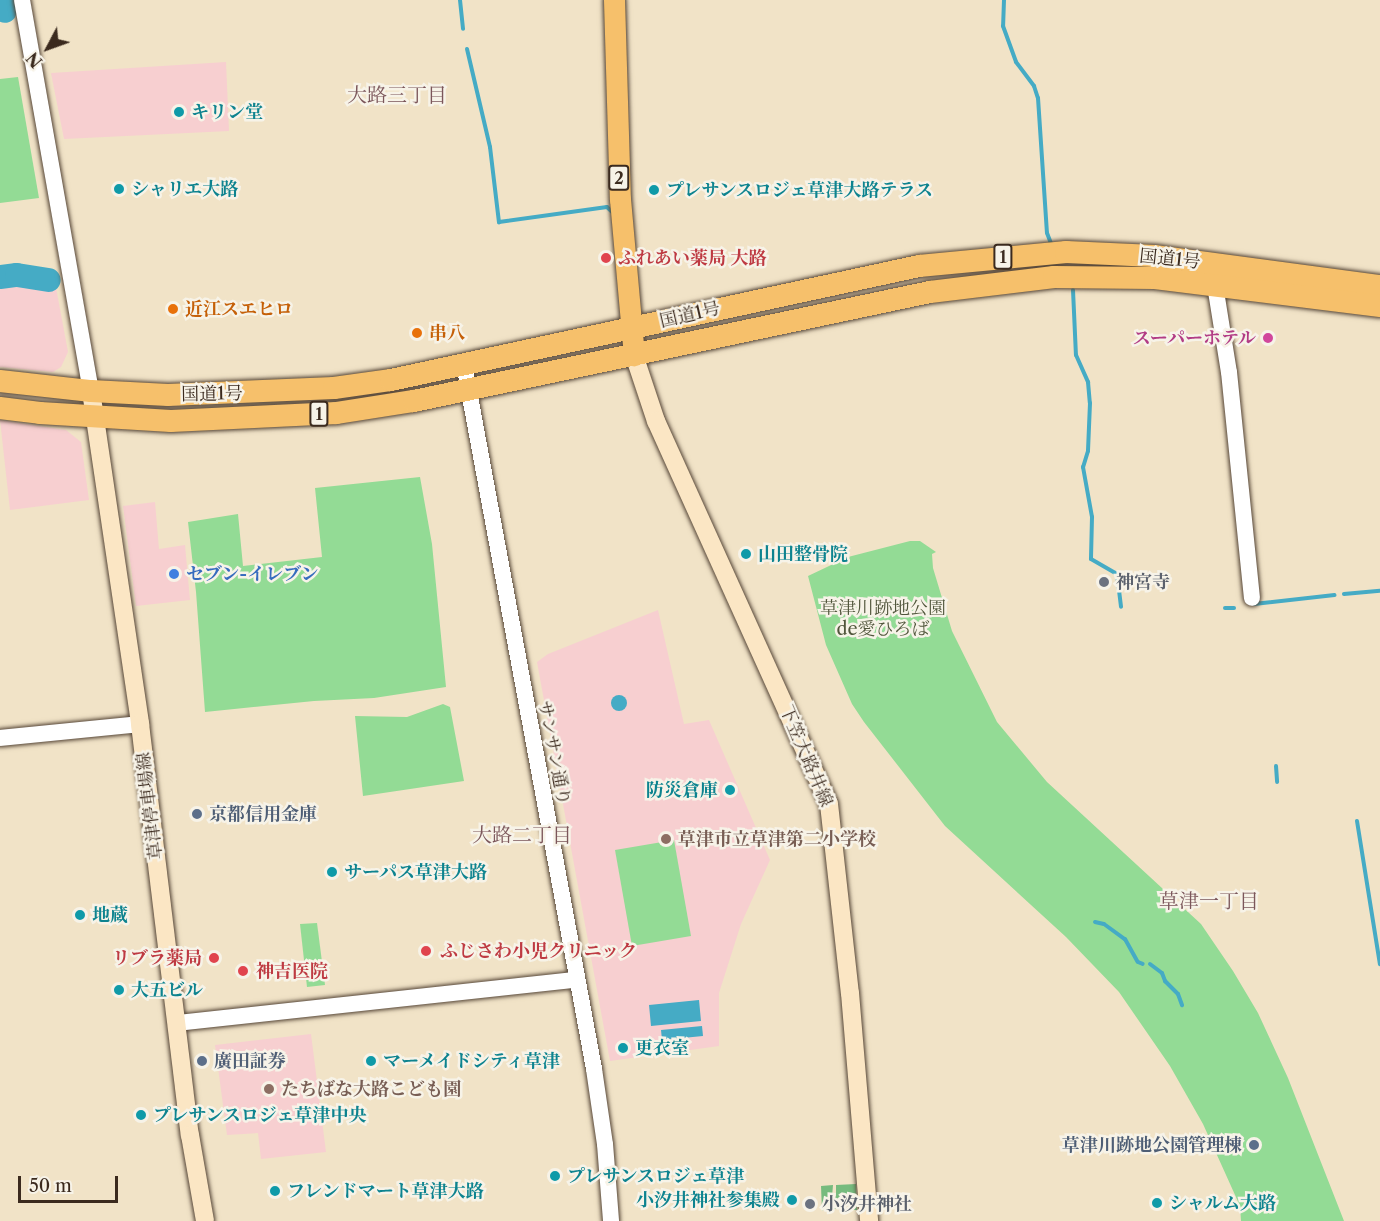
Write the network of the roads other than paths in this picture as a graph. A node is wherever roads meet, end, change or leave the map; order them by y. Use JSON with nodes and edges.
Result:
{"nodes":[{"id":1,"x":22,"y":0,"type":"edge"},
{"id":2,"x":614,"y":0,"type":"edge"},
{"id":3,"x":1215,"y":285,"type":"junction"},
{"id":4,"x":1380,"y":286,"type":"edge"},
{"id":5,"x":1380,"y":306,"type":"edge"},
{"id":6,"x":631,"y":328,"type":"junction"},
{"id":7,"x":634,"y":355,"type":"junction"},
{"id":8,"x":464,"y":364,"type":"junction"},
{"id":9,"x":0,"y":381,"type":"edge"},
{"id":10,"x":469,"y":390,"type":"junction"},
{"id":11,"x":91,"y":391,"type":"junction"},
{"id":12,"x":0,"y":408,"type":"edge"},
{"id":13,"x":95,"y":415,"type":"junction"},
{"id":14,"x":1252,"y":598,"type":"dead end"},
{"id":15,"x":140,"y":724,"type":"junction"},
{"id":16,"x":0,"y":738,"type":"edge"},
{"id":17,"x":576,"y":980,"type":"junction"},
{"id":18,"x":177,"y":1023,"type":"junction"},
{"id":19,"x":205,"y":1221,"type":"edge"},
{"id":20,"x":611,"y":1221,"type":"edge"},
{"id":21,"x":869,"y":1221,"type":"edge"}],
"edges":[{"from":1,"to":11,"type":"street"},
{"from":2,"to":6,"type":"main road","number":"2"},
{"from":3,"to":5,"type":"highway","name":"国道1号","number":"1"},
{"from":3,"to":7,"type":"highway","name":"国道1号","number":"1"},
{"from":3,"to":14,"type":"street"},
{"from":4,"to":6,"type":"highway","name":"国道1号","number":"1"},
{"from":6,"to":7,"type":"main road","number":"2"},
{"from":6,"to":8,"type":"highway","name":"国道1号","number":"1"},
{"from":7,"to":10,"type":"highway","name":"国道1号","number":"1"},
{"from":7,"to":21,"type":"main road","name":"下笠大路井線"},
{"from":8,"to":10,"type":"street","name":"サンサン通り"},
{"from":8,"to":11,"type":"highway","name":"国道1号","number":"1"},
{"from":9,"to":11,"type":"highway","name":"国道1号","number":"1"},
{"from":10,"to":13,"type":"highway","name":"国道1号","number":"1"},
{"from":10,"to":17,"type":"street","name":"サンサン通り"},
{"from":11,"to":13,"type":"main road","name":"草津停車場線"},
{"from":12,"to":13,"type":"highway","name":"国道1号","number":"1"},
{"from":13,"to":15,"type":"main road","name":"草津停車場線"},
{"from":15,"to":16,"type":"street"},
{"from":15,"to":18,"type":"main road","name":"草津停車場線"},
{"from":17,"to":18,"type":"street"},
{"from":17,"to":20,"type":"street","name":"サンサン通り"},
{"from":18,"to":19,"type":"main road","name":"草津停車場線"}]}
